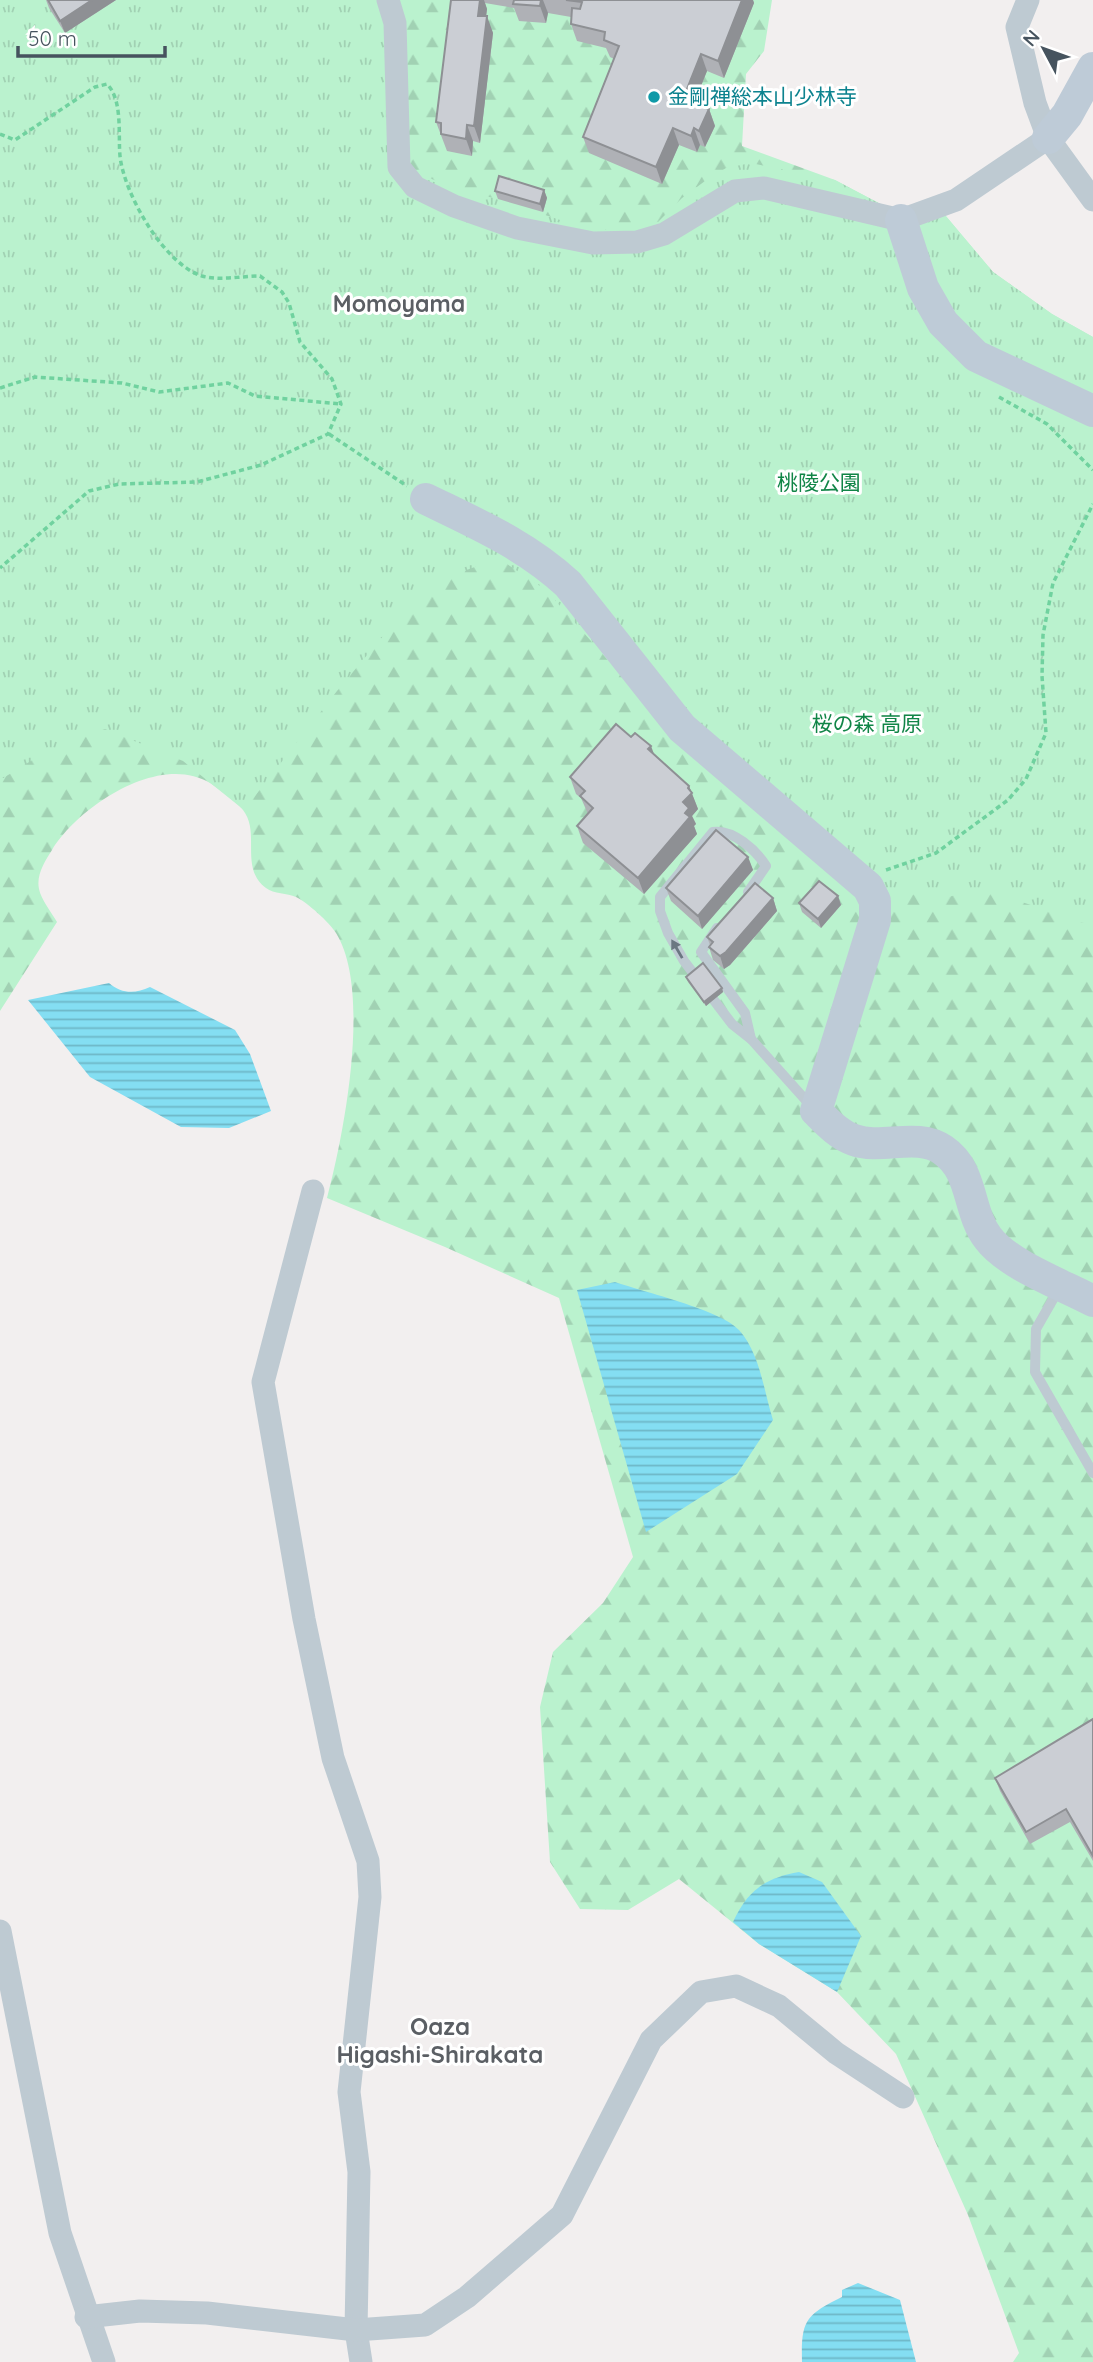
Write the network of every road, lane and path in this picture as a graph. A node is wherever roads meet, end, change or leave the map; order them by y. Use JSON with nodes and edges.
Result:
{"nodes":[{"id":1,"x":388,"y":0,"type":"edge"},
{"id":2,"x":1028,"y":0,"type":"edge"},
{"id":3,"x":1093,"y":68,"type":"edge"},
{"id":4,"x":0,"y":134,"type":"edge"},
{"id":5,"x":1048,"y":138,"type":"junction"},
{"id":6,"x":1093,"y":200,"type":"edge"},
{"id":7,"x":901,"y":220,"type":"junction"},
{"id":8,"x":0,"y":388,"type":"edge"},
{"id":9,"x":341,"y":404,"type":"junction"},
{"id":10,"x":1093,"y":411,"type":"edge"},
{"id":11,"x":328,"y":434,"type":"junction"},
{"id":12,"x":426,"y":499,"type":"joint"},
{"id":13,"x":1093,"y":504,"type":"edge"},
{"id":14,"x":0,"y":568,"type":"edge"},
{"id":15,"x":860,"y":878,"type":"junction"},
{"id":16,"x":743,"y":898,"type":"edge"},
{"id":17,"x":726,"y":918,"type":"edge"},
{"id":18,"x":751,"y":1039,"type":"junction"},
{"id":19,"x":816,"y":1111,"type":"junction"},
{"id":20,"x":313,"y":1191,"type":"dead end"},
{"id":21,"x":1061,"y":1284,"type":"junction"},
{"id":22,"x":1093,"y":1301,"type":"edge"},
{"id":23,"x":1093,"y":1474,"type":"edge"},
{"id":24,"x":0,"y":1931,"type":"edge"},
{"id":25,"x":903,"y":2097,"type":"dead end"},
{"id":26,"x":86,"y":2317,"type":"junction"},
{"id":27,"x":356,"y":2330,"type":"junction"},
{"id":28,"x":104,"y":2362,"type":"edge"},
{"id":29,"x":361,"y":2362,"type":"edge"}],
"edges":[{"from":1,"to":7,"type":"street"},
{"from":2,"to":5,"type":"street"},
{"from":3,"to":5,"type":"street"},
{"from":4,"to":9,"type":"path"},
{"from":5,"to":6,"type":"street"},
{"from":5,"to":7,"type":"street"},
{"from":7,"to":10,"type":"street"},
{"from":8,"to":9,"type":"path"},
{"from":9,"to":11,"type":"path"},
{"from":11,"to":12,"type":"path"},
{"from":11,"to":14,"type":"path"},
{"from":12,"to":15,"type":"street"},
{"from":13,"to":15,"type":"path"},
{"from":15,"to":19,"type":"street"},
{"from":18,"to":16,"type":"lane","one_way":true},
{"from":17,"to":18,"type":"lane"},
{"from":18,"to":19,"type":"lane"},
{"from":19,"to":21,"type":"street"},
{"from":20,"to":27,"type":"street"},
{"from":21,"to":22,"type":"street"},
{"from":21,"to":23,"type":"lane"},
{"from":24,"to":26,"type":"street"},
{"from":25,"to":27,"type":"street"},
{"from":26,"to":27,"type":"street"},
{"from":26,"to":28,"type":"street"},
{"from":27,"to":29,"type":"street"}]}
